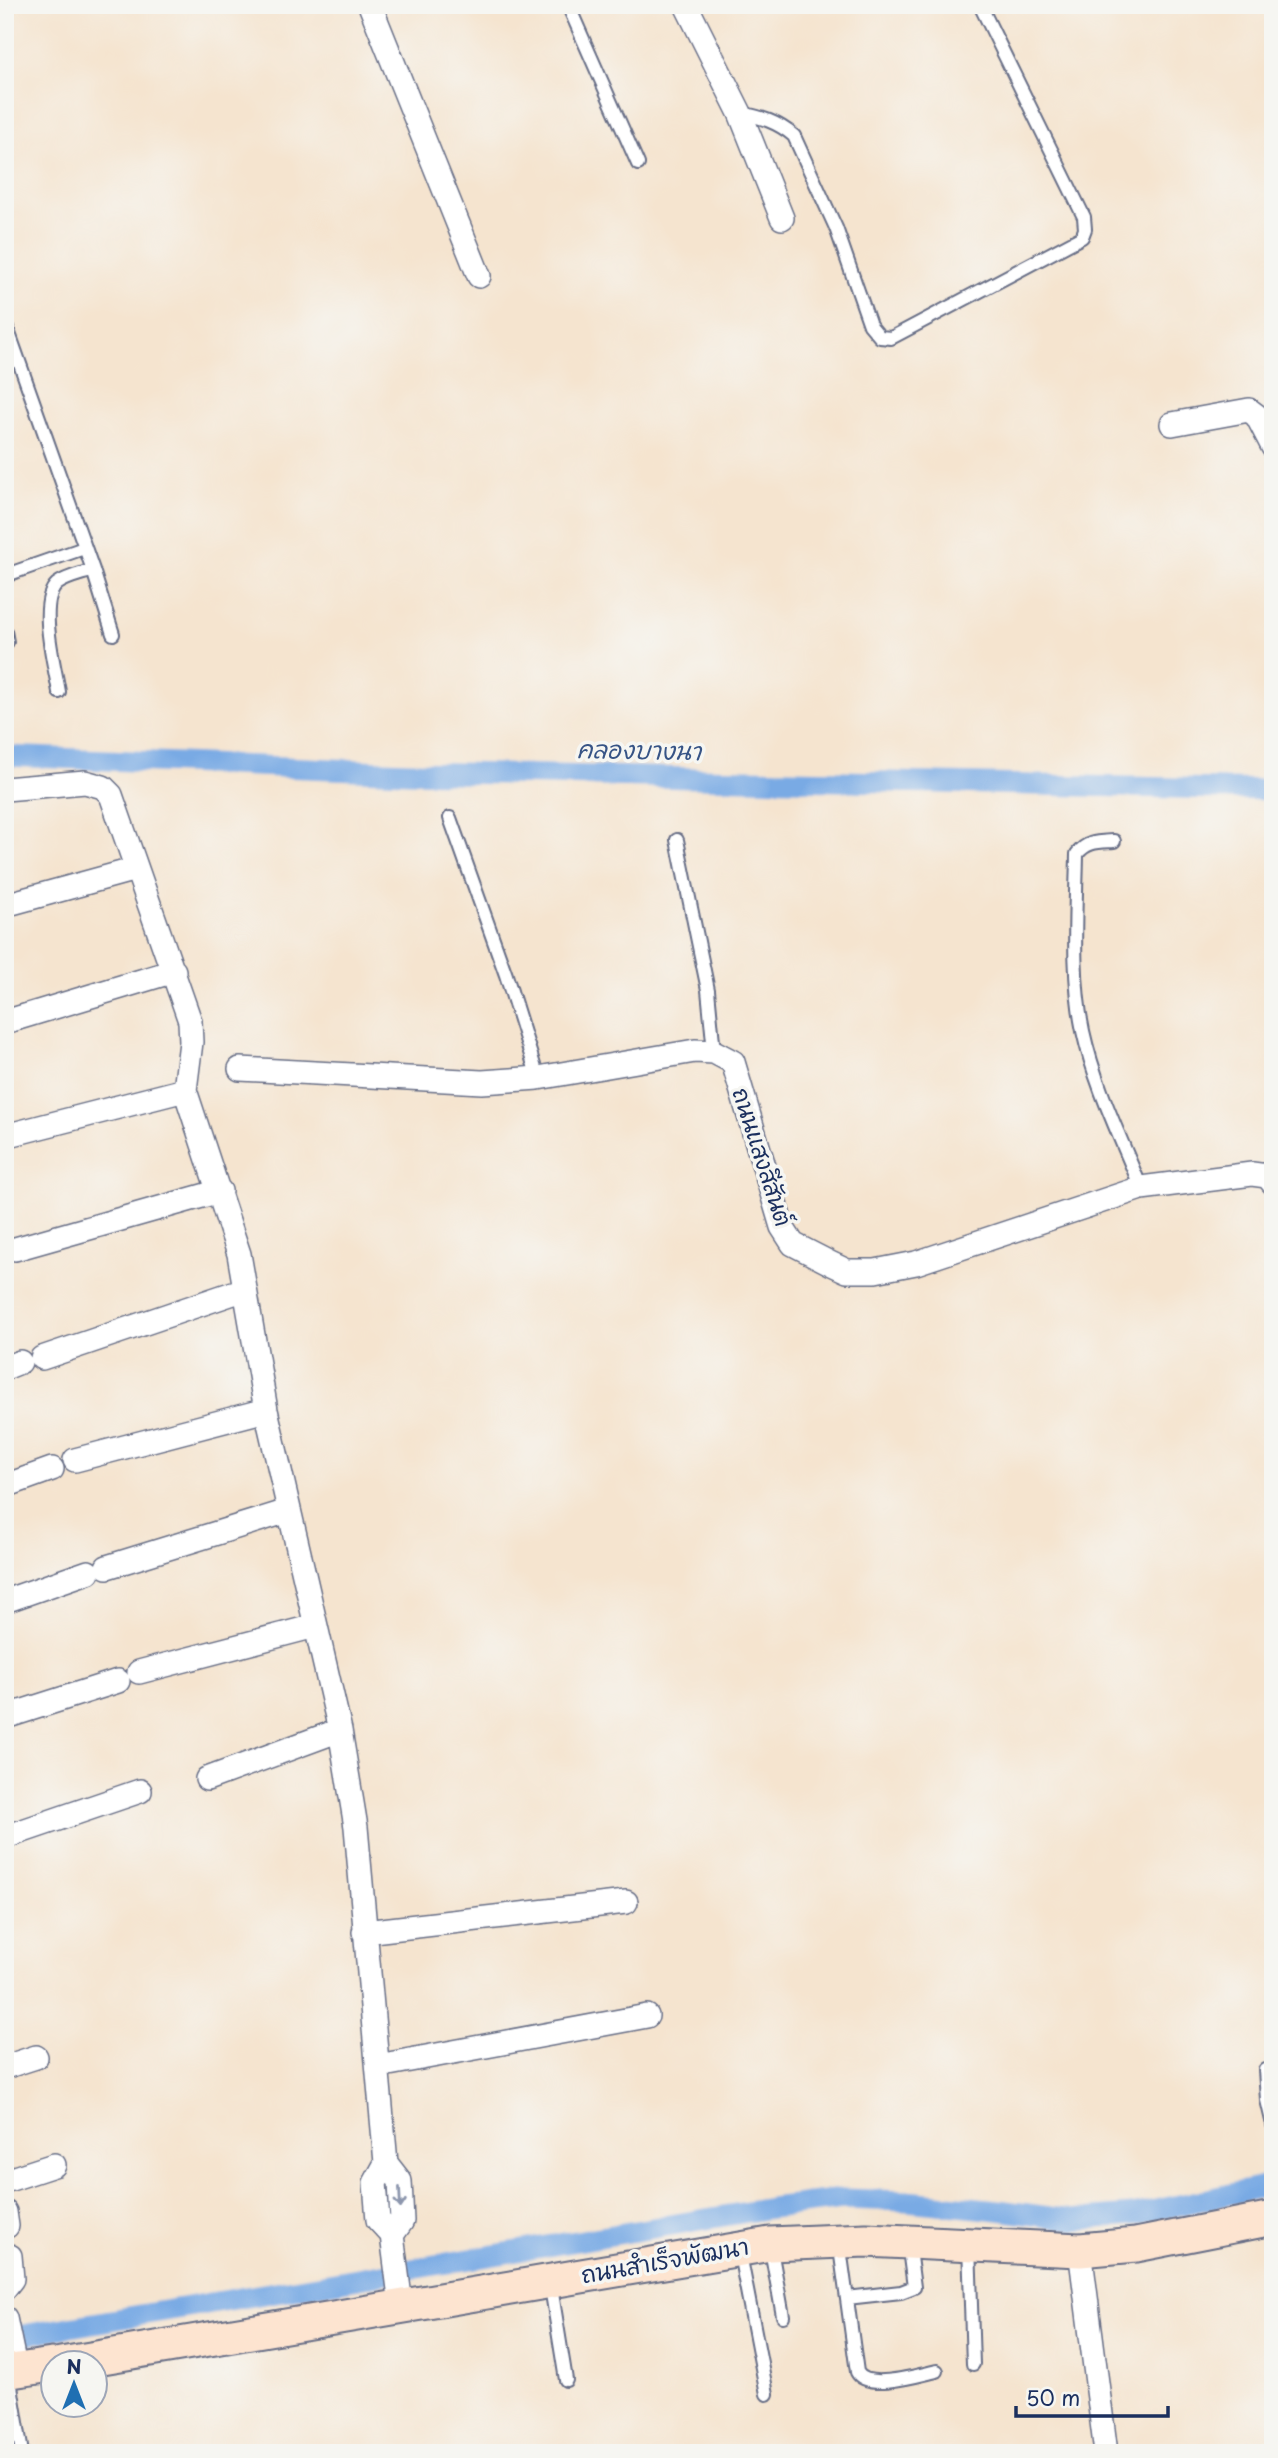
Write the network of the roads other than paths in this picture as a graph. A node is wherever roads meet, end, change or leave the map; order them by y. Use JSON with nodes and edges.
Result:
{"nodes":[{"id":1,"x":370,"y":5,"type":"edge"},
{"id":2,"x":568,"y":5,"type":"edge"},
{"id":3,"x":686,"y":5,"type":"edge"},
{"id":4,"x":980,"y":5,"type":"edge"},
{"id":5,"x":740,"y":113,"type":"junction"},
{"id":6,"x":638,"y":164,"type":"dead end"},
{"id":7,"x":782,"y":218,"type":"dead end"},
{"id":8,"x":479,"y":275,"type":"dead end"},
{"id":9,"x":5,"y":322,"type":"edge"},
{"id":10,"x":1172,"y":424,"type":"dead end"},
{"id":11,"x":1273,"y":447,"type":"edge"},
{"id":12,"x":85,"y":548,"type":"junction"},
{"id":13,"x":93,"y":570,"type":"junction"},
{"id":14,"x":5,"y":578,"type":"edge"},
{"id":15,"x":113,"y":634,"type":"dead end"},
{"id":16,"x":59,"y":692,"type":"dead end"},
{"id":17,"x":5,"y":789,"type":"edge"},
{"id":18,"x":450,"y":818,"type":"dead end"},
{"id":19,"x":677,"y":840,"type":"dead end"},
{"id":20,"x":1114,"y":842,"type":"dead end"},
{"id":21,"x":136,"y":869,"type":"junction"},
{"id":22,"x":5,"y":905,"type":"edge"},
{"id":23,"x":174,"y":971,"type":"junction"},
{"id":24,"x":5,"y":1022,"type":"edge"},
{"id":25,"x":714,"y":1052,"type":"junction"},
{"id":26,"x":240,"y":1069,"type":"dead end"},
{"id":27,"x":538,"y":1077,"type":"junction"},
{"id":28,"x":185,"y":1090,"type":"junction"},
{"id":29,"x":5,"y":1136,"type":"edge"},
{"id":30,"x":1271,"y":1176,"type":"edge"},
{"id":31,"x":1141,"y":1188,"type":"junction"},
{"id":32,"x":220,"y":1191,"type":"junction"},
{"id":33,"x":15,"y":1249,"type":"dead end"},
{"id":34,"x":245,"y":1289,"type":"junction"},
{"id":35,"x":22,"y":1362,"type":"edge"},
{"id":36,"x":266,"y":1410,"type":"junction"},
{"id":37,"x":75,"y":1460,"type":"dead end"},
{"id":38,"x":52,"y":1469,"type":"dead end"},
{"id":39,"x":5,"y":1486,"type":"edge"},
{"id":40,"x":288,"y":1511,"type":"junction"},
{"id":41,"x":5,"y":1601,"type":"edge"},
{"id":42,"x":315,"y":1626,"type":"junction"},
{"id":43,"x":5,"y":1717,"type":"edge"},
{"id":44,"x":340,"y":1730,"type":"junction"},
{"id":45,"x":207,"y":1779,"type":"dead end"},
{"id":46,"x":139,"y":1791,"type":"dead end"},
{"id":47,"x":5,"y":1837,"type":"edge"},
{"id":48,"x":626,"y":1902,"type":"dead end"},
{"id":49,"x":364,"y":1932,"type":"junction"},
{"id":50,"x":647,"y":2016,"type":"dead end"},
{"id":51,"x":36,"y":2057,"type":"dead end"},
{"id":52,"x":378,"y":2066,"type":"junction"},
{"id":53,"x":5,"y":2067,"type":"edge"},
{"id":54,"x":1265,"y":2070,"type":"dead end"},
{"id":55,"x":1273,"y":2124,"type":"edge"},
{"id":56,"x":54,"y":2165,"type":"dead end"},
{"id":57,"x":5,"y":2182,"type":"edge"},
{"id":58,"x":1273,"y":2218,"type":"edge"},
{"id":59,"x":839,"y":2241,"type":"junction"},
{"id":60,"x":908,"y":2242,"type":"junction"},
{"id":61,"x":970,"y":2245,"type":"junction"},
{"id":62,"x":754,"y":2246,"type":"junction"},
{"id":63,"x":1080,"y":2250,"type":"junction"},
{"id":64,"x":10,"y":2256,"type":"dead end"},
{"id":65,"x":550,"y":2281,"type":"junction"},
{"id":66,"x":5,"y":2288,"type":"edge"},
{"id":67,"x":399,"y":2293,"type":"junction"},
{"id":68,"x":847,"y":2298,"type":"junction"},
{"id":69,"x":783,"y":2316,"type":"dead end"},
{"id":70,"x":5,"y":2318,"type":"edge"},
{"id":71,"x":108,"y":2354,"type":"edge"},
{"id":72,"x":973,"y":2364,"type":"dead end"},
{"id":73,"x":10,"y":2365,"type":"edge"},
{"id":74,"x":38,"y":2365,"type":"edge"},
{"id":75,"x":937,"y":2371,"type":"dead end"},
{"id":76,"x":566,"y":2380,"type":"dead end"},
{"id":77,"x":767,"y":2394,"type":"dead end"},
{"id":78,"x":22,"y":2453,"type":"edge"},
{"id":79,"x":1105,"y":2453,"type":"edge"}],
"edges":[{"from":1,"to":8,"type":"street"},
{"from":2,"to":6,"type":"lane"},
{"from":3,"to":5,"type":"street"},
{"from":4,"to":5,"type":"lane"},
{"from":5,"to":7,"type":"street"},
{"from":9,"to":12,"type":"lane"},
{"from":10,"to":11,"type":"street"},
{"from":12,"to":13,"type":"lane"},
{"from":12,"to":14,"type":"lane"},
{"from":13,"to":15,"type":"lane"},
{"from":13,"to":16,"type":"lane"},
{"from":17,"to":21,"type":"street"},
{"from":18,"to":27,"type":"lane"},
{"from":19,"to":25,"type":"lane"},
{"from":20,"to":31,"type":"lane"},
{"from":21,"to":22,"type":"street"},
{"from":21,"to":23,"type":"street"},
{"from":23,"to":24,"type":"street"},
{"from":23,"to":28,"type":"street"},
{"from":25,"to":27,"type":"street"},
{"from":25,"to":31,"type":"street","name":"ถนนแสงสีสันต์"},
{"from":26,"to":27,"type":"street"},
{"from":28,"to":29,"type":"street"},
{"from":28,"to":32,"type":"street"},
{"from":30,"to":31,"type":"street","name":"ถนนแสงสีสันต์"},
{"from":32,"to":33,"type":"street"},
{"from":32,"to":34,"type":"street"},
{"from":34,"to":35,"type":"street"},
{"from":34,"to":36,"type":"street"},
{"from":36,"to":37,"type":"street"},
{"from":36,"to":40,"type":"street"},
{"from":38,"to":39,"type":"street"},
{"from":40,"to":41,"type":"street"},
{"from":40,"to":42,"type":"street"},
{"from":42,"to":43,"type":"street"},
{"from":42,"to":44,"type":"street"},
{"from":44,"to":45,"type":"street"},
{"from":44,"to":49,"type":"street"},
{"from":46,"to":47,"type":"street"},
{"from":48,"to":49,"type":"street"},
{"from":49,"to":52,"type":"street"},
{"from":50,"to":52,"type":"street"},
{"from":51,"to":53,"type":"street"},
{"from":52,"to":67,"type":"street"},
{"from":54,"to":55,"type":"lane"},
{"from":56,"to":57,"type":"street"},
{"from":58,"to":63,"type":"street","name":"ถนนสำเร็จพัฒนา"},
{"from":59,"to":60,"type":"street","name":"ถนนสำเร็จพัฒนา"},
{"from":59,"to":62,"type":"street","name":"ถนนสำเร็จพัฒนา"},
{"from":59,"to":68,"type":"lane"},
{"from":60,"to":61,"type":"street","name":"ถนนสำเร็จพัฒนา"},
{"from":60,"to":68,"type":"lane"},
{"from":61,"to":63,"type":"street","name":"ถนนสำเร็จพัฒนา"},
{"from":61,"to":72,"type":"lane"},
{"from":62,"to":65,"type":"street","name":"ถนนสำเร็จพัฒนา"},
{"from":62,"to":69,"type":"lane"},
{"from":62,"to":77,"type":"lane"},
{"from":63,"to":79,"type":"street"},
{"from":64,"to":66,"type":"street"},
{"from":65,"to":67,"type":"street","name":"ถนนสำเร็จพัฒนา"},
{"from":65,"to":76,"type":"lane"},
{"from":67,"to":71,"type":"street","name":"ถนนสำเร็จพัฒนา"},
{"from":68,"to":75,"type":"lane"},
{"from":70,"to":73,"type":"street"},
{"from":73,"to":74,"type":"street"},
{"from":73,"to":78,"type":"lane"}]}
